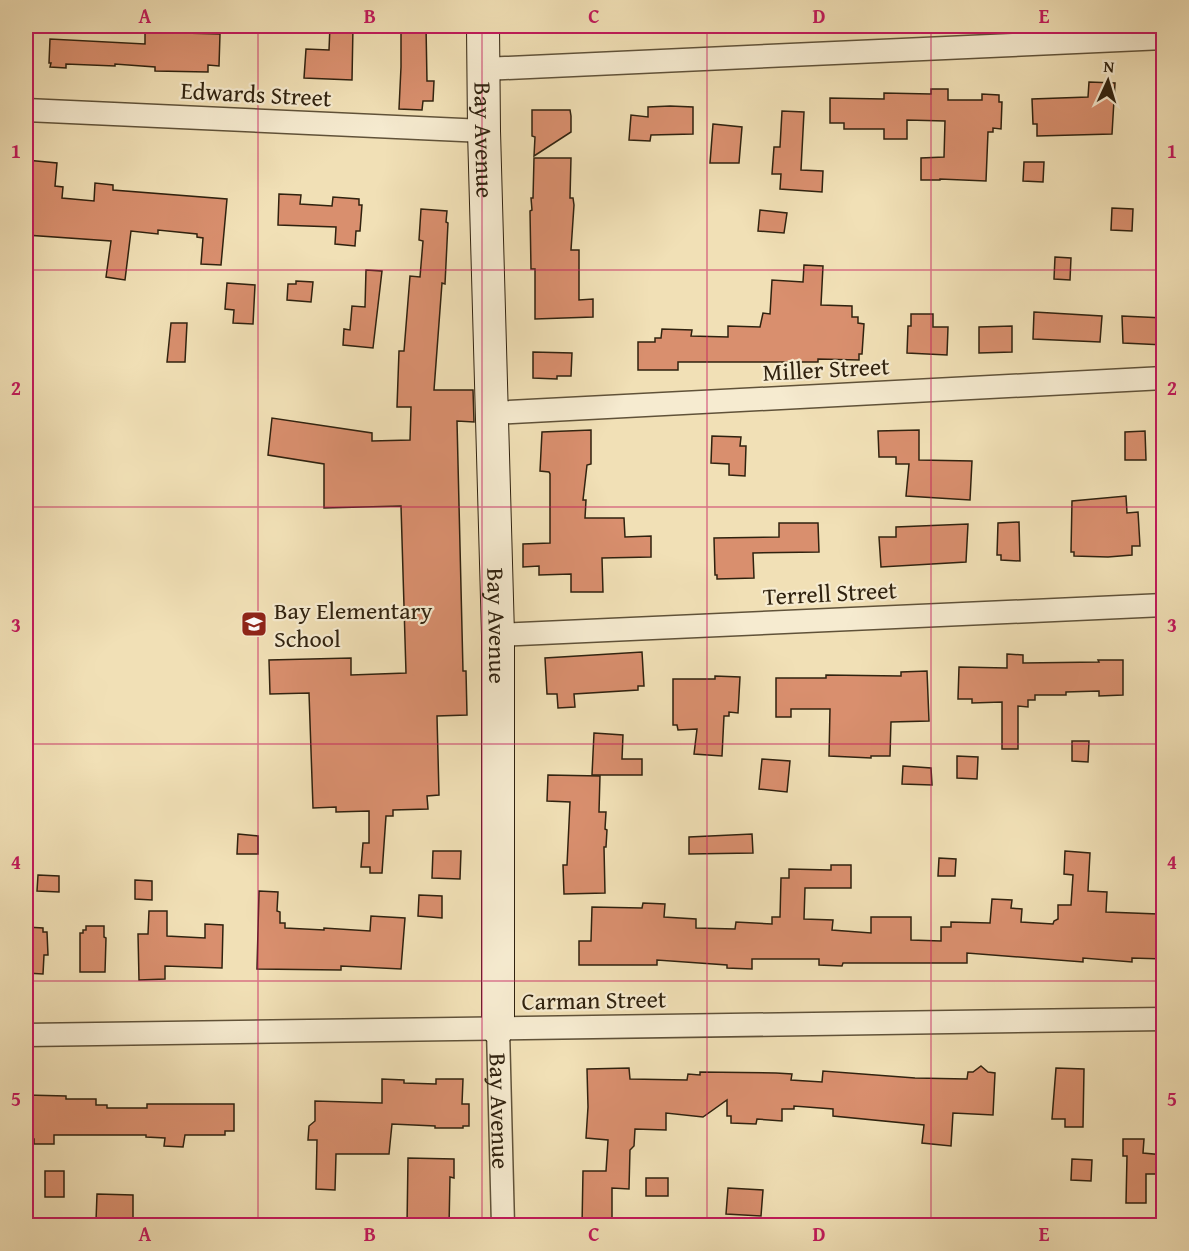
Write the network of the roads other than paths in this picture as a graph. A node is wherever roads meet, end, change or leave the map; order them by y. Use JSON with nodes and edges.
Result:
{"nodes":[{"id":1,"x":483,"y":26,"type":"edge"},
{"id":2,"x":1041,"y":34,"type":"edge"},
{"id":3,"x":1164,"y":38,"type":"edge"},
{"id":4,"x":484,"y":69,"type":"junction"},
{"id":5,"x":26,"y":110,"type":"edge"},
{"id":6,"x":484,"y":131,"type":"junction"},
{"id":7,"x":1164,"y":378,"type":"edge"},
{"id":8,"x":491,"y":413,"type":"junction"},
{"id":9,"x":1164,"y":605,"type":"edge"},
{"id":10,"x":498,"y":635,"type":"junction"},
{"id":11,"x":1164,"y":1019,"type":"edge"},
{"id":12,"x":498,"y":1029,"type":"junction"},
{"id":13,"x":26,"y":1035,"type":"edge"},
{"id":14,"x":503,"y":1226,"type":"edge"}],
"edges":[{"from":1,"to":4,"type":"street","name":"Bay Avenue"},
{"from":2,"to":3,"type":"street"},
{"from":2,"to":4,"type":"street"},
{"from":4,"to":6,"type":"street","name":"Bay Avenue"},
{"from":5,"to":6,"type":"street","name":"Edwards Street"},
{"from":6,"to":8,"type":"street","name":"Bay Avenue"},
{"from":7,"to":8,"type":"street","name":"Miller Street"},
{"from":8,"to":10,"type":"street","name":"Bay Avenue"},
{"from":9,"to":10,"type":"street","name":"Terrell Street"},
{"from":10,"to":12,"type":"street","name":"Bay Avenue"},
{"from":11,"to":12,"type":"street","name":"Carman Street"},
{"from":12,"to":13,"type":"street","name":"Carman Street"},
{"from":12,"to":14,"type":"street","name":"Bay Avenue"}]}
